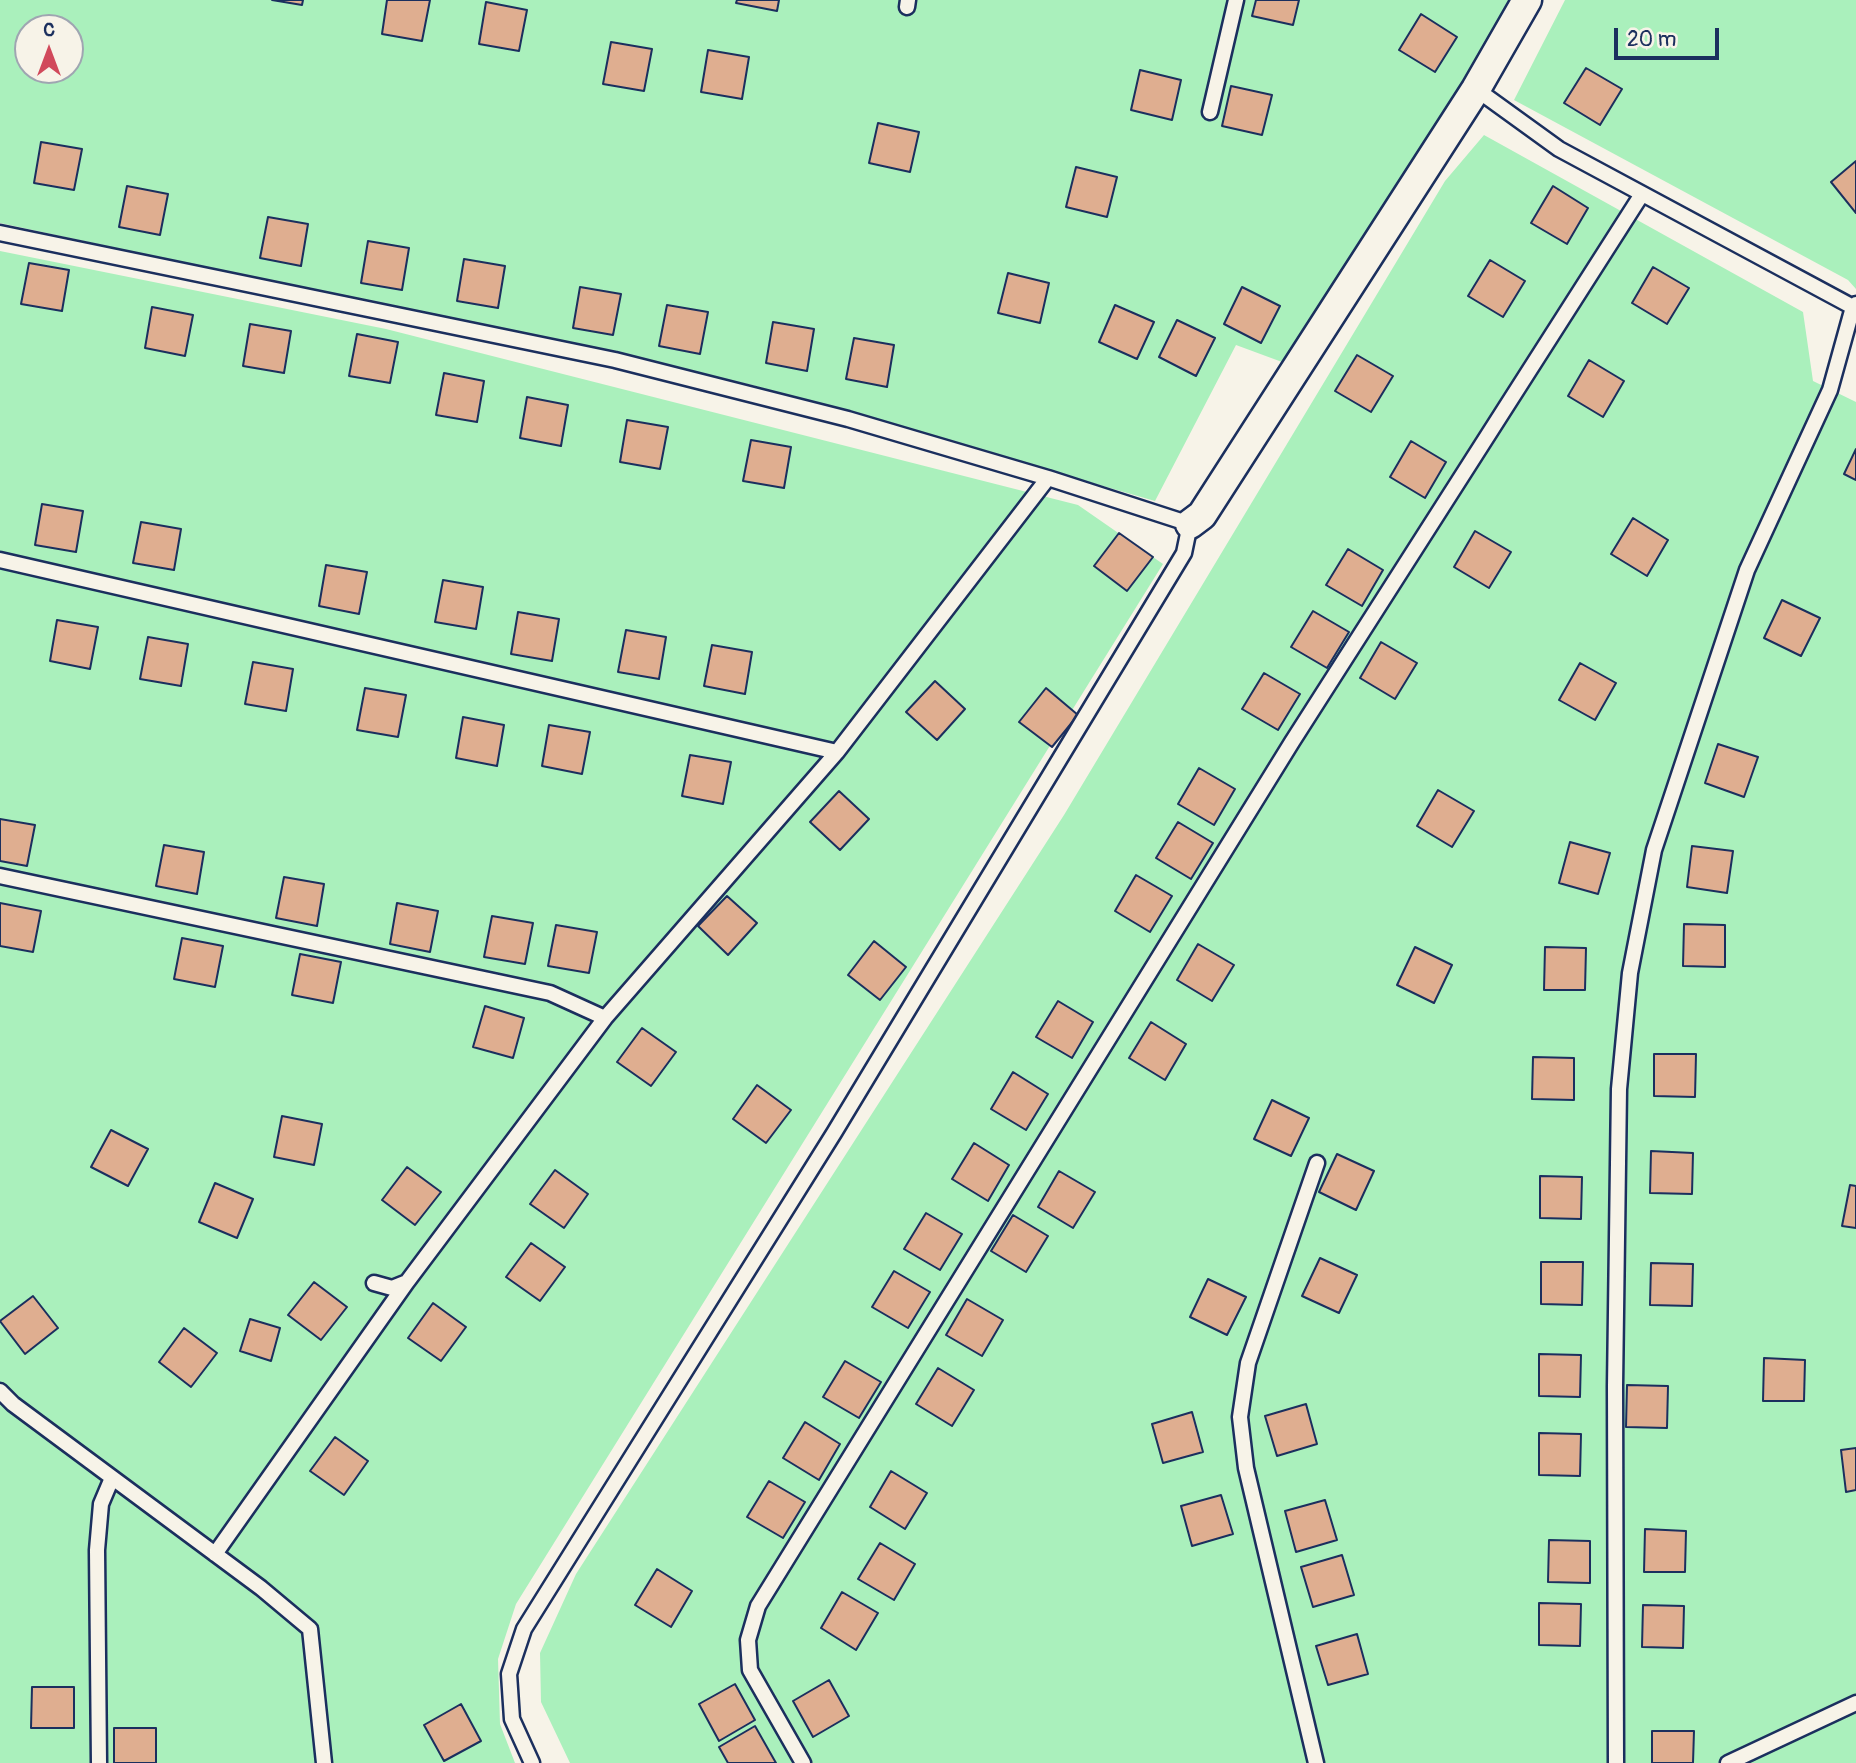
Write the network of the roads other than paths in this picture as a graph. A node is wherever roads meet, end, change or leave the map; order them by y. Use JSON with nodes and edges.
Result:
{"nodes":[{"id":1,"x":1236,"y":0,"type":"edge"},
{"id":2,"x":1527,"y":0,"type":"edge"},
{"id":3,"x":1476,"y":89,"type":"junction"},
{"id":4,"x":1210,"y":112,"type":"dead end"},
{"id":5,"x":1642,"y":194,"type":"junction"},
{"id":6,"x":0,"y":233,"type":"edge"},
{"id":7,"x":1855,"y":308,"type":"edge"},
{"id":8,"x":1048,"y":478,"type":"junction"},
{"id":9,"x":1190,"y":524,"type":"junction"},
{"id":10,"x":0,"y":560,"type":"edge"},
{"id":11,"x":837,"y":752,"type":"junction"},
{"id":12,"x":0,"y":876,"type":"edge"},
{"id":13,"x":606,"y":1018,"type":"junction"},
{"id":14,"x":1317,"y":1163,"type":"dead end"},
{"id":15,"x":407,"y":1282,"type":"junction"},
{"id":16,"x":373,"y":1283,"type":"dead end"},
{"id":17,"x":0,"y":1391,"type":"edge"},
{"id":18,"x":112,"y":1478,"type":"junction"},
{"id":19,"x":215,"y":1554,"type":"junction"},
{"id":20,"x":1856,"y":1703,"type":"edge"},
{"id":21,"x":99,"y":1763,"type":"edge"},
{"id":22,"x":324,"y":1763,"type":"edge"},
{"id":23,"x":532,"y":1763,"type":"edge"},
{"id":24,"x":803,"y":1763,"type":"edge"},
{"id":25,"x":1316,"y":1763,"type":"edge"},
{"id":26,"x":1616,"y":1763,"type":"edge"},
{"id":27,"x":1728,"y":1763,"type":"edge"}],
"edges":[{"from":1,"to":4,"type":"lane"},
{"from":2,"to":3,"type":"street"},
{"from":3,"to":5,"type":"lane"},
{"from":3,"to":9,"type":"street"},
{"from":5,"to":7,"type":"lane"},
{"from":5,"to":24,"type":"lane"},
{"from":6,"to":8,"type":"lane"},
{"from":7,"to":26,"type":"lane"},
{"from":8,"to":9,"type":"lane"},
{"from":8,"to":11,"type":"lane"},
{"from":9,"to":23,"type":"lane"},
{"from":10,"to":11,"type":"lane"},
{"from":11,"to":13,"type":"lane"},
{"from":12,"to":13,"type":"lane"},
{"from":13,"to":15,"type":"lane"},
{"from":14,"to":25,"type":"lane"},
{"from":15,"to":16,"type":"lane"},
{"from":15,"to":19,"type":"lane"},
{"from":17,"to":18,"type":"lane"},
{"from":18,"to":19,"type":"lane"},
{"from":18,"to":21,"type":"lane"},
{"from":19,"to":22,"type":"lane"},
{"from":20,"to":27,"type":"lane"}]}
